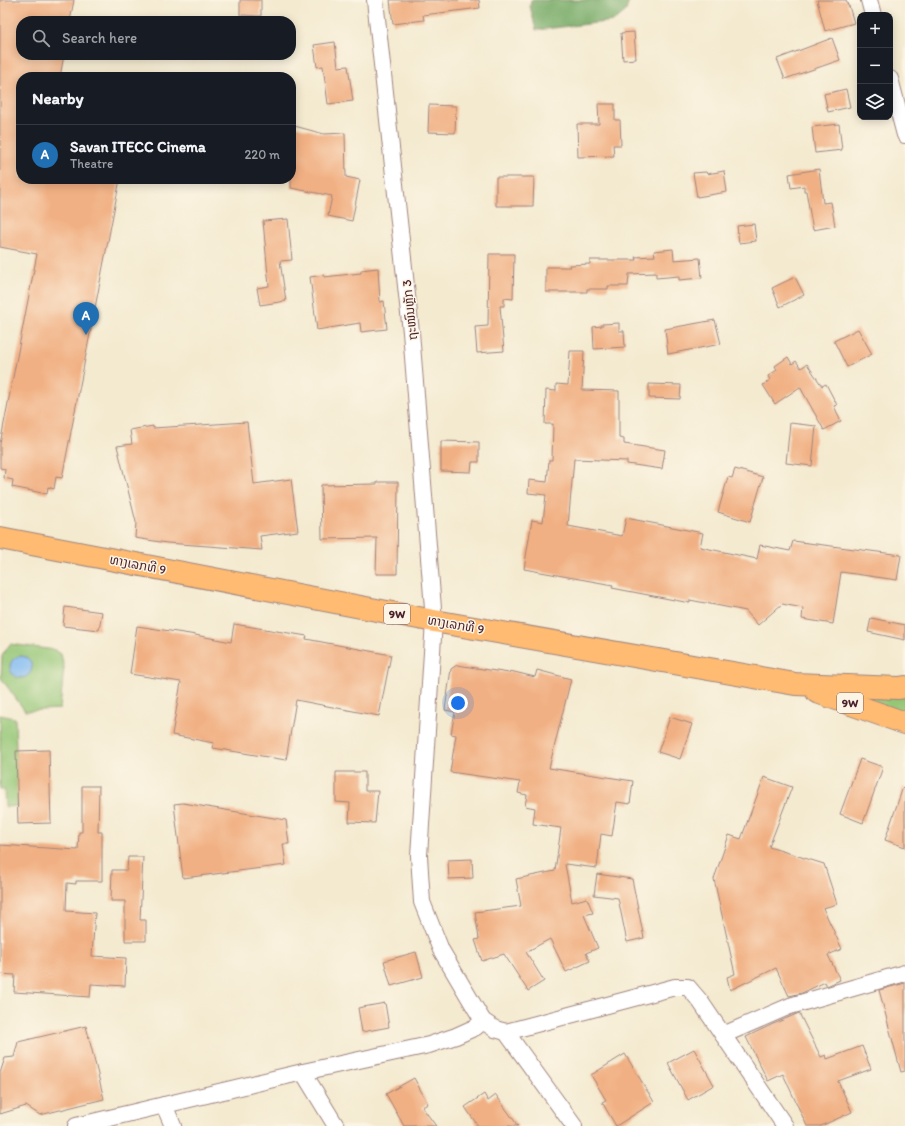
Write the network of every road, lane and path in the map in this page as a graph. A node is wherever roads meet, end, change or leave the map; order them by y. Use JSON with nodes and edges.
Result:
{"nodes":[{"id":1,"x":375,"y":0,"type":"edge"},
{"id":2,"x":869,"y":0,"type":"edge"},
{"id":3,"x":872,"y":12,"type":"edge"},
{"id":4,"x":891,"y":84,"type":"edge"},
{"id":5,"x":905,"y":135,"type":"edge"},
{"id":6,"x":0,"y":538,"type":"edge"},
{"id":7,"x":434,"y":621,"type":"junction"},
{"id":8,"x":795,"y":684,"type":"junction"},
{"id":9,"x":905,"y":687,"type":"edge"},
{"id":10,"x":905,"y":723,"type":"edge"},
{"id":11,"x":905,"y":973,"type":"edge"},
{"id":12,"x":483,"y":1021,"type":"junction"},
{"id":13,"x":506,"y":1032,"type":"junction"},
{"id":14,"x":723,"y":1035,"type":"junction"},
{"id":15,"x":303,"y":1072,"type":"junction"},
{"id":16,"x":164,"y":1106,"type":"junction"},
{"id":17,"x":76,"y":1126,"type":"edge"},
{"id":18,"x":173,"y":1126,"type":"edge"},
{"id":19,"x":336,"y":1126,"type":"edge"},
{"id":20,"x":574,"y":1126,"type":"edge"},
{"id":21,"x":786,"y":1126,"type":"edge"}],
"edges":[{"from":1,"to":7,"type":"street","name":"ຖະໜົນຫຼັກ 3"},
{"from":2,"to":3,"type":"street"},
{"from":4,"to":5,"type":"street"},
{"from":6,"to":7,"type":"main road","name":"ທາງເລກທີ 9","number":"9W"},
{"from":7,"to":8,"type":"main road","name":"ທາງເລກທີ 9","number":"9W"},
{"from":7,"to":12,"type":"street","name":"ຖະໜົນຫຼັກ 3"},
{"from":8,"to":9,"type":"main road","name":"ທາງເລກທີ 9","number":"9W"},
{"from":8,"to":10,"type":"main road","name":"ທາງເລກທີ 9","number":"9W"},
{"from":11,"to":14,"type":"street"},
{"from":12,"to":13,"type":"street"},
{"from":12,"to":15,"type":"street"},
{"from":13,"to":14,"type":"street"},
{"from":13,"to":20,"type":"street"},
{"from":14,"to":21,"type":"street"},
{"from":15,"to":16,"type":"street"},
{"from":15,"to":19,"type":"street"},
{"from":16,"to":17,"type":"street"},
{"from":16,"to":18,"type":"street"}]}
